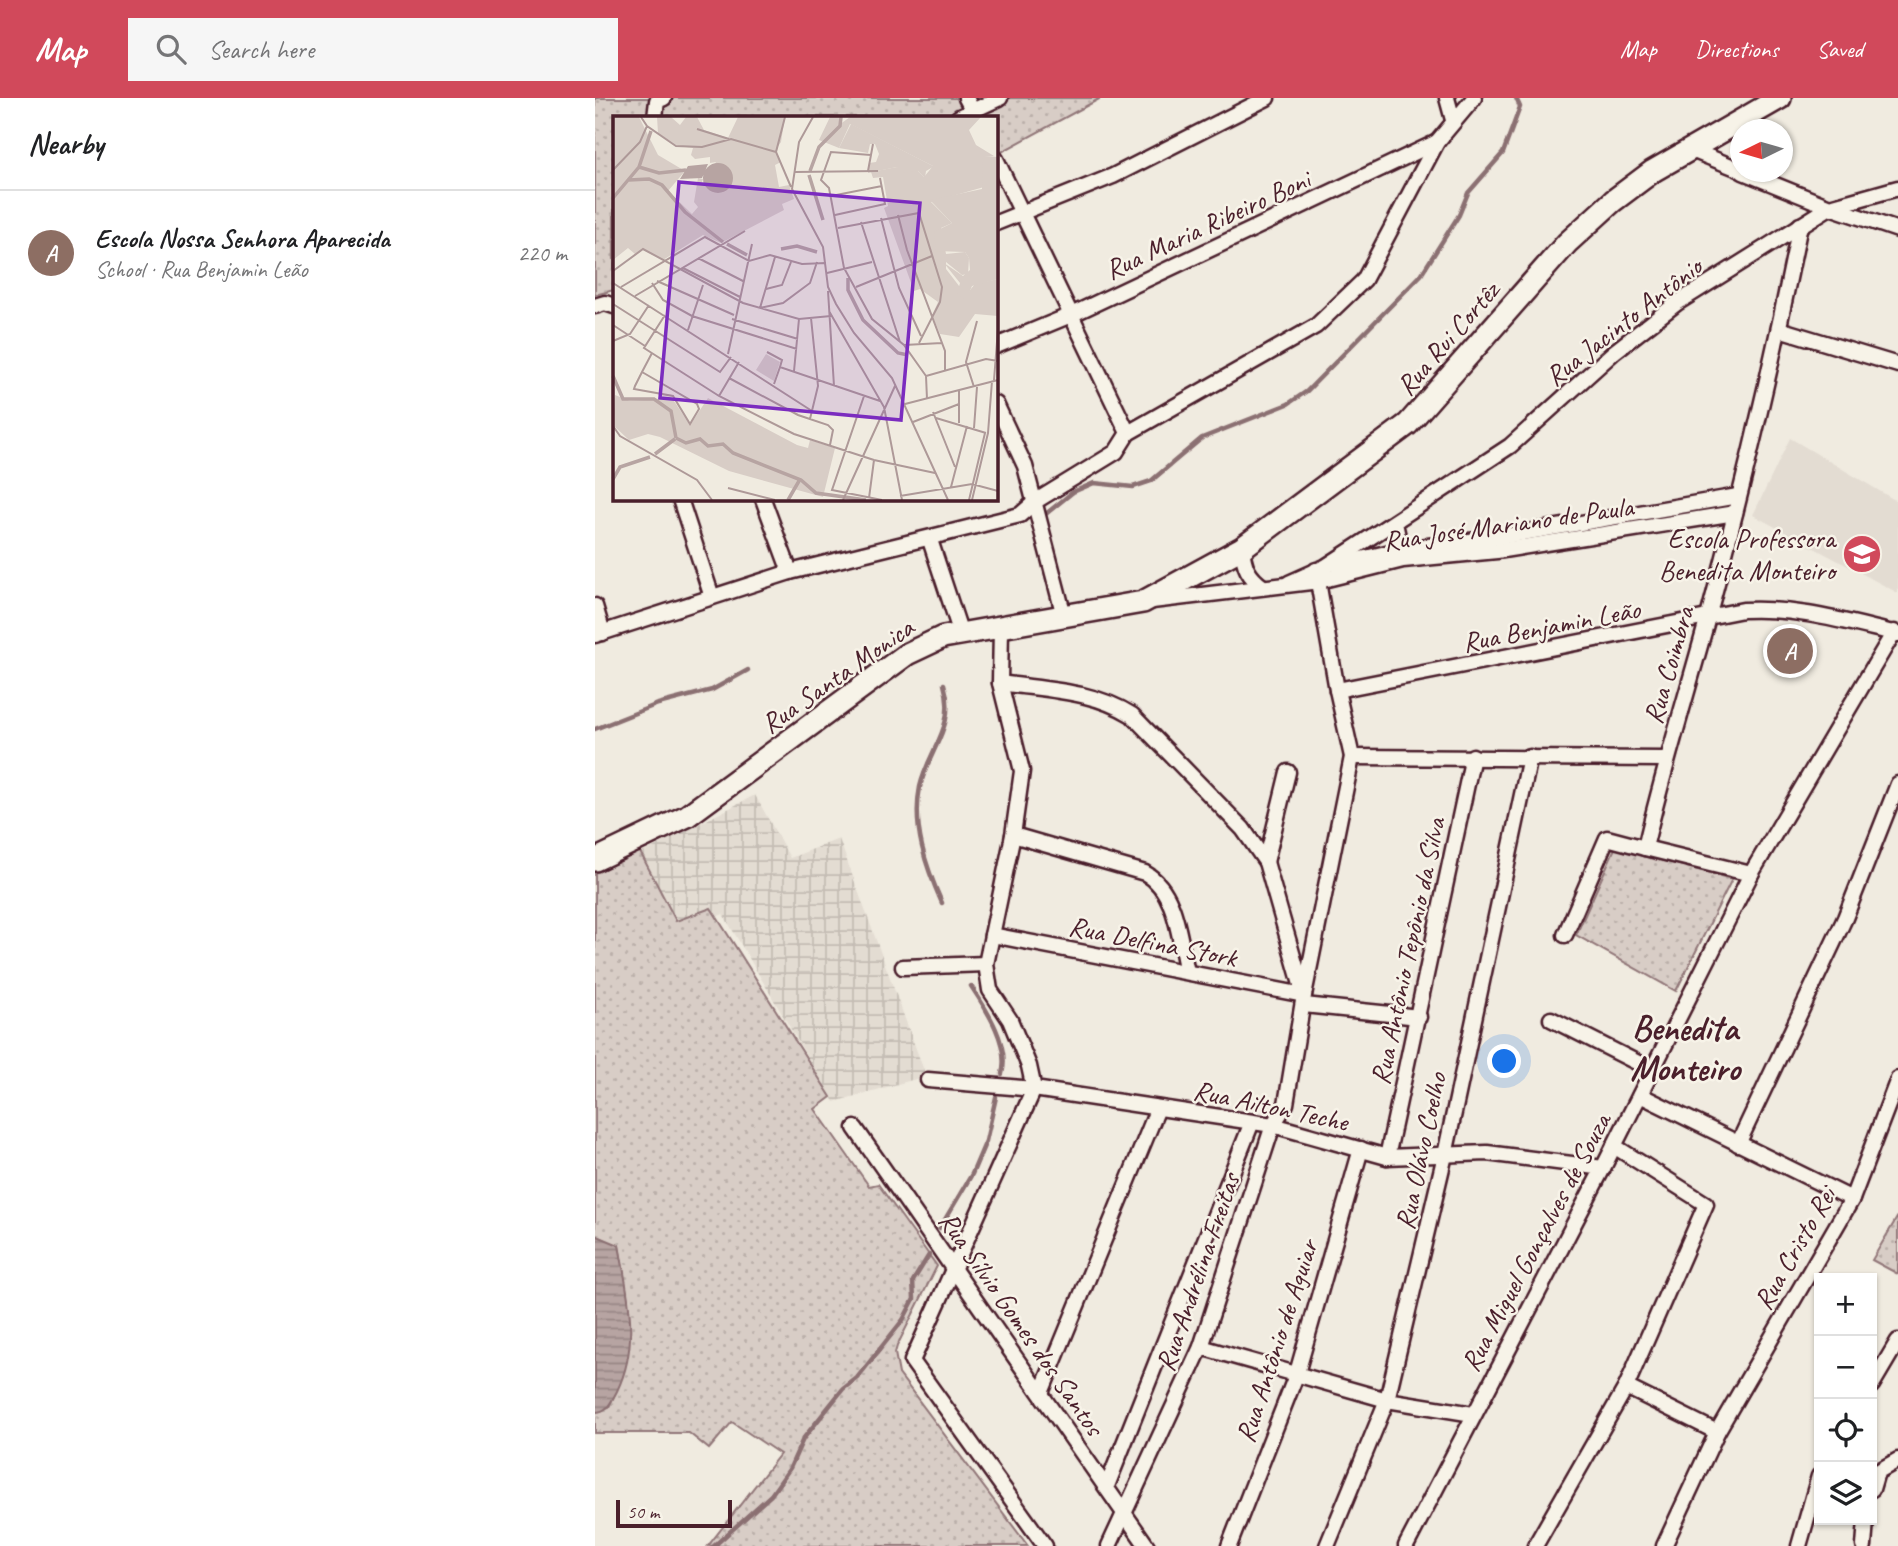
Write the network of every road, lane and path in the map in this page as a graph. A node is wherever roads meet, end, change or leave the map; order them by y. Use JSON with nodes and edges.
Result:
{"nodes":[{"id":1,"x":1000,"y":98,"type":"edge"},
{"id":2,"x":1267,"y":98,"type":"edge"},
{"id":3,"x":1447,"y":98,"type":"edge"},
{"id":4,"x":1474,"y":98,"type":"edge"},
{"id":5,"x":1780,"y":98,"type":"edge"},
{"id":6,"x":660,"y":99,"type":"edge"},
{"id":7,"x":972,"y":109,"type":"edge"},
{"id":8,"x":655,"y":116,"type":"edge"},
{"id":9,"x":1453,"y":120,"type":"junction"},
{"id":10,"x":1437,"y":142,"type":"junction"},
{"id":11,"x":1689,"y":149,"type":"junction"},
{"id":12,"x":997,"y":161,"type":"edge"},
{"id":13,"x":1730,"y":166,"type":"edge"},
{"id":14,"x":1769,"y":182,"type":"edge"},
{"id":15,"x":1898,"y":188,"type":"edge"},
{"id":16,"x":1830,"y":207,"type":"junction"},
{"id":17,"x":1020,"y":213,"type":"junction"},
{"id":18,"x":997,"y":223,"type":"edge"},
{"id":19,"x":1800,"y":225,"type":"junction"},
{"id":20,"x":1898,"y":230,"type":"edge"},
{"id":21,"x":595,"y":306,"type":"edge"},
{"id":22,"x":613,"y":306,"type":"edge"},
{"id":23,"x":1071,"y":315,"type":"junction"},
{"id":24,"x":1779,"y":329,"type":"junction"},
{"id":25,"x":997,"y":346,"type":"edge"},
{"id":26,"x":1898,"y":365,"type":"edge"},
{"id":27,"x":997,"y":406,"type":"edge"},
{"id":28,"x":1128,"y":433,"type":"junction"},
{"id":29,"x":1738,"y":496,"type":"junction"},
{"id":30,"x":680,"y":500,"type":"edge"},
{"id":31,"x":763,"y":500,"type":"edge"},
{"id":32,"x":1036,"y":501,"type":"junction"},
{"id":33,"x":1735,"y":513,"type":"junction"},
{"id":34,"x":1636,"y":521,"type":"junction"},
{"id":35,"x":1395,"y":523,"type":"junction"},
{"id":36,"x":930,"y":540,"type":"junction"},
{"id":37,"x":1242,"y":548,"type":"junction"},
{"id":38,"x":1403,"y":554,"type":"junction"},
{"id":39,"x":790,"y":572,"type":"junction"},
{"id":40,"x":1320,"y":573,"type":"junction"},
{"id":41,"x":1289,"y":583,"type":"joint"},
{"id":42,"x":1262,"y":587,"type":"junction"},
{"id":43,"x":712,"y":597,"type":"junction"},
{"id":44,"x":1143,"y":603,"type":"junction"},
{"id":45,"x":595,"y":606,"type":"edge"},
{"id":46,"x":1064,"y":616,"type":"junction"},
{"id":47,"x":1707,"y":620,"type":"junction"},
{"id":48,"x":1001,"y":627,"type":"junction"},
{"id":49,"x":1896,"y":633,"type":"edge"},
{"id":50,"x":599,"y":634,"type":"edge"},
{"id":51,"x":961,"y":634,"type":"junction"},
{"id":52,"x":1000,"y":683,"type":"junction"},
{"id":53,"x":1337,"y":691,"type":"junction"},
{"id":54,"x":1473,"y":756,"type":"junction"},
{"id":55,"x":1352,"y":757,"type":"junction"},
{"id":56,"x":1530,"y":757,"type":"junction"},
{"id":57,"x":1665,"y":760,"type":"junction"},
{"id":58,"x":1288,"y":772,"type":"dead end"},
{"id":59,"x":1898,"y":784,"type":"edge"},
{"id":60,"x":1013,"y":835,"type":"junction"},
{"id":61,"x":1645,"y":848,"type":"junction"},
{"id":62,"x":595,"y":860,"type":"edge"},
{"id":63,"x":1266,"y":862,"type":"junction"},
{"id":64,"x":1751,"y":874,"type":"junction"},
{"id":65,"x":992,"y":935,"type":"junction"},
{"id":66,"x":1565,"y":935,"type":"dead end"},
{"id":67,"x":986,"y":964,"type":"junction"},
{"id":68,"x":903,"y":967,"type":"dead end"},
{"id":69,"x":1187,"y":972,"type":"junction"},
{"id":70,"x":1304,"y":1000,"type":"junction"},
{"id":71,"x":1419,"y":1017,"type":"junction"},
{"id":72,"x":1551,"y":1019,"type":"dead end"},
{"id":73,"x":1651,"y":1070,"type":"junction"},
{"id":74,"x":1898,"y":1079,"type":"edge"},
{"id":75,"x":928,"y":1080,"type":"dead end"},
{"id":76,"x":1034,"y":1089,"type":"junction"},
{"id":77,"x":1640,"y":1095,"type":"junction"},
{"id":78,"x":1158,"y":1108,"type":"junction"},
{"id":79,"x":1252,"y":1122,"type":"junction"},
{"id":80,"x":1273,"y":1125,"type":"junction"},
{"id":81,"x":855,"y":1128,"type":"dead end"},
{"id":82,"x":1738,"y":1144,"type":"junction"},
{"id":83,"x":1614,"y":1146,"type":"junction"},
{"id":84,"x":1361,"y":1149,"type":"junction"},
{"id":85,"x":1445,"y":1155,"type":"junction"},
{"id":86,"x":1387,"y":1157,"type":"junction"},
{"id":87,"x":1603,"y":1168,"type":"junction"},
{"id":88,"x":1852,"y":1199,"type":"junction"},
{"id":89,"x":954,"y":1269,"type":"junction"},
{"id":90,"x":1898,"y":1341,"type":"edge"},
{"id":91,"x":1201,"y":1347,"type":"junction"},
{"id":92,"x":1297,"y":1373,"type":"junction"},
{"id":93,"x":1877,"y":1377,"type":"edge"},
{"id":94,"x":1626,"y":1387,"type":"junction"},
{"id":95,"x":1041,"y":1393,"type":"junction"},
{"id":96,"x":1387,"y":1400,"type":"junction"},
{"id":97,"x":1473,"y":1414,"type":"junction"},
{"id":98,"x":1717,"y":1432,"type":"junction"},
{"id":99,"x":1898,"y":1460,"type":"edge"},
{"id":100,"x":1877,"y":1472,"type":"edge"},
{"id":101,"x":1107,"y":1486,"type":"junction"},
{"id":102,"x":1814,"y":1494,"type":"edge"},
{"id":103,"x":1126,"y":1512,"type":"junction"},
{"id":104,"x":1866,"y":1525,"type":"edge"},
{"id":105,"x":1045,"y":1546,"type":"edge"},
{"id":106,"x":1109,"y":1546,"type":"edge"},
{"id":107,"x":1147,"y":1546,"type":"edge"},
{"id":108,"x":1229,"y":1546,"type":"edge"},
{"id":109,"x":1327,"y":1546,"type":"edge"},
{"id":110,"x":1406,"y":1546,"type":"edge"},
{"id":111,"x":1535,"y":1546,"type":"edge"},
{"id":112,"x":1664,"y":1546,"type":"edge"},
{"id":113,"x":1800,"y":1546,"type":"edge"},
{"id":114,"x":1864,"y":1546,"type":"edge"}],
"edges":[{"from":1,"to":7,"type":"street"},
{"from":2,"to":17,"type":"street"},
{"from":3,"to":9,"type":"street"},
{"from":4,"to":9,"type":"street"},
{"from":5,"to":11,"type":"main road","name":"Rua Rui Cortêz"},
{"from":6,"to":8,"type":"street"},
{"from":9,"to":10,"type":"street"},
{"from":10,"to":23,"type":"street","name":"Rua Maria Ribeiro Boni"},
{"from":10,"to":28,"type":"street"},
{"from":11,"to":13,"type":"street"},
{"from":11,"to":37,"type":"main road","name":"Rua Rui Cortêz"},
{"from":12,"to":17,"type":"street"},
{"from":14,"to":16,"type":"street"},
{"from":15,"to":16,"type":"street","name":"Rua Jacinto Antônio"},
{"from":16,"to":19,"type":"street","name":"Rua Jacinto Antônio"},
{"from":16,"to":20,"type":"street"},
{"from":17,"to":18,"type":"street"},
{"from":17,"to":23,"type":"street"},
{"from":19,"to":24,"type":"street","name":"Rua Coimbra"},
{"from":19,"to":35,"type":"street","name":"Rua Jacinto Antônio"},
{"from":21,"to":22,"type":"street"},
{"from":23,"to":25,"type":"street","name":"Rua Maria Ribeiro Boni"},
{"from":23,"to":28,"type":"street"},
{"from":24,"to":26,"type":"street"},
{"from":24,"to":29,"type":"street","name":"Rua Coimbra"},
{"from":27,"to":32,"type":"street"},
{"from":28,"to":32,"type":"street"},
{"from":29,"to":33,"type":"street","name":"Rua Coimbra"},
{"from":29,"to":34,"type":"street","name":"Rua José Mariano de Paula"},
{"from":30,"to":43,"type":"street"},
{"from":31,"to":39,"type":"street"},
{"from":32,"to":36,"type":"street"},
{"from":32,"to":46,"type":"street"},
{"from":33,"to":34,"type":"street","name":"Rua José Mariano de Paula"},
{"from":33,"to":47,"type":"street","name":"Rua Coimbra"},
{"from":34,"to":38,"type":"street","name":"Rua José Mariano de Paula"},
{"from":35,"to":38,"type":"street"},
{"from":35,"to":40,"type":"street","name":"Rua Jacinto Antônio"},
{"from":36,"to":39,"type":"street"},
{"from":36,"to":51,"type":"street"},
{"from":37,"to":42,"type":"street"},
{"from":37,"to":44,"type":"main road","name":"Rua Rui Cortêz"},
{"from":38,"to":40,"type":"street","name":"Rua José Mariano de Paula"},
{"from":39,"to":43,"type":"street"},
{"from":40,"to":41,"type":"street","name":"Rua Jacinto Antônio"},
{"from":40,"to":53,"type":"street","name":"Rua Andrélina Freitas"},
{"from":41,"to":42,"type":"street","name":"Rua Santa Monica"},
{"from":42,"to":44,"type":"street","name":"Rua Santa Monica"},
{"from":43,"to":50,"type":"street"},
{"from":44,"to":46,"type":"main road","name":"Rua Santa Monica"},
{"from":45,"to":50,"type":"street"},
{"from":46,"to":48,"type":"main road","name":"Rua Santa Monica"},
{"from":47,"to":49,"type":"street","name":"Rua Benjamin Leão"},
{"from":47,"to":53,"type":"street","name":"Rua Benjamin Leão"},
{"from":47,"to":57,"type":"street","name":"Rua Coimbra"},
{"from":48,"to":51,"type":"main road","name":"Rua Santa Monica"},
{"from":48,"to":52,"type":"street"},
{"from":49,"to":64,"type":"street","name":"Rua Miguel Gonçalves de Souza"},
{"from":51,"to":62,"type":"main road","name":"Rua Santa Monica"},
{"from":52,"to":60,"type":"street"},
{"from":52,"to":63,"type":"street"},
{"from":53,"to":55,"type":"street","name":"Rua Andrélina Freitas"},
{"from":54,"to":55,"type":"street"},
{"from":54,"to":56,"type":"street"},
{"from":54,"to":71,"type":"street","name":"Rua Antônio Tepônio da Silva"},
{"from":55,"to":70,"type":"street","name":"Rua Andrélina Freitas"},
{"from":56,"to":57,"type":"street"},
{"from":56,"to":85,"type":"street","name":"Rua Olávo Coelho"},
{"from":57,"to":61,"type":"street","name":"Rua Coimbra"},
{"from":58,"to":63,"type":"street"},
{"from":59,"to":82,"type":"street"},
{"from":60,"to":65,"type":"street"},
{"from":60,"to":69,"type":"street"},
{"from":61,"to":64,"type":"street"},
{"from":61,"to":66,"type":"street"},
{"from":63,"to":70,"type":"street"},
{"from":64,"to":73,"type":"street","name":"Rua Miguel Gonçalves de Souza"},
{"from":65,"to":67,"type":"street"},
{"from":65,"to":69,"type":"street","name":"Rua Delfina Stork"},
{"from":67,"to":68,"type":"street"},
{"from":67,"to":76,"type":"street"},
{"from":69,"to":70,"type":"street","name":"Rua Delfina Stork"},
{"from":70,"to":71,"type":"street"},
{"from":70,"to":80,"type":"street","name":"Rua Andrélina Freitas"},
{"from":71,"to":86,"type":"street","name":"Rua Antônio Tepônio da Silva"},
{"from":72,"to":73,"type":"street"},
{"from":73,"to":77,"type":"street","name":"Rua Miguel Gonçalves de Souza"},
{"from":74,"to":88,"type":"street","name":"Rua Cristo Rei"},
{"from":75,"to":76,"type":"street","name":"Rua Ailton Teche"},
{"from":76,"to":78,"type":"street","name":"Rua Ailton Teche"},
{"from":76,"to":89,"type":"street"},
{"from":77,"to":82,"type":"street"},
{"from":77,"to":83,"type":"street","name":"Rua Miguel Gonçalves de Souza"},
{"from":78,"to":79,"type":"street","name":"Rua Ailton Teche"},
{"from":78,"to":95,"type":"street"},
{"from":79,"to":80,"type":"street","name":"Rua Ailton Teche"},
{"from":79,"to":101,"type":"street","name":"Rua Andrélina Freitas"},
{"from":80,"to":84,"type":"street","name":"Rua Ailton Teche"},
{"from":80,"to":91,"type":"street","name":"Rua Andrélina Freitas"},
{"from":81,"to":89,"type":"street","name":"Rua Sílvio Gomes dos Santos"},
{"from":82,"to":88,"type":"street"},
{"from":83,"to":87,"type":"street","name":"Rua Miguel Gonçalves de Souza"},
{"from":83,"to":94,"type":"street"},
{"from":84,"to":86,"type":"street","name":"Rua Ailton Teche"},
{"from":84,"to":92,"type":"street","name":"Rua Antônio de Aguiar"},
{"from":85,"to":86,"type":"street","name":"Rua Ailton Teche"},
{"from":85,"to":87,"type":"street","name":"Rua Ailton Teche"},
{"from":85,"to":96,"type":"street","name":"Rua Olávo Coelho"},
{"from":87,"to":97,"type":"street","name":"Rua Miguel Gonçalves de Souza"},
{"from":88,"to":98,"type":"street","name":"Rua Cristo Rei"},
{"from":89,"to":95,"type":"street","name":"Rua Sílvio Gomes dos Santos"},
{"from":89,"to":105,"type":"street"},
{"from":90,"to":93,"type":"street"},
{"from":91,"to":92,"type":"street"},
{"from":91,"to":103,"type":"street","name":"Rua Andrélina Freitas"},
{"from":92,"to":96,"type":"street"},
{"from":92,"to":108,"type":"street","name":"Rua Antônio de Aguiar"},
{"from":94,"to":98,"type":"street"},
{"from":94,"to":111,"type":"street"},
{"from":95,"to":101,"type":"street","name":"Rua Sílvio Gomes dos Santos"},
{"from":96,"to":97,"type":"street"},
{"from":96,"to":109,"type":"street","name":"Rua Olávo Coelho"},
{"from":97,"to":110,"type":"street","name":"Rua Miguel Gonçalves de Souza"},
{"from":98,"to":112,"type":"street","name":"Rua Cristo Rei"},
{"from":99,"to":100,"type":"street"},
{"from":101,"to":103,"type":"street","name":"Rua Sílvio Gomes dos Santos"},
{"from":102,"to":113,"type":"street"},
{"from":103,"to":106,"type":"street","name":"Rua Andrélina Freitas"},
{"from":103,"to":107,"type":"street","name":"Rua Sílvio Gomes dos Santos"},
{"from":104,"to":114,"type":"street"}]}
